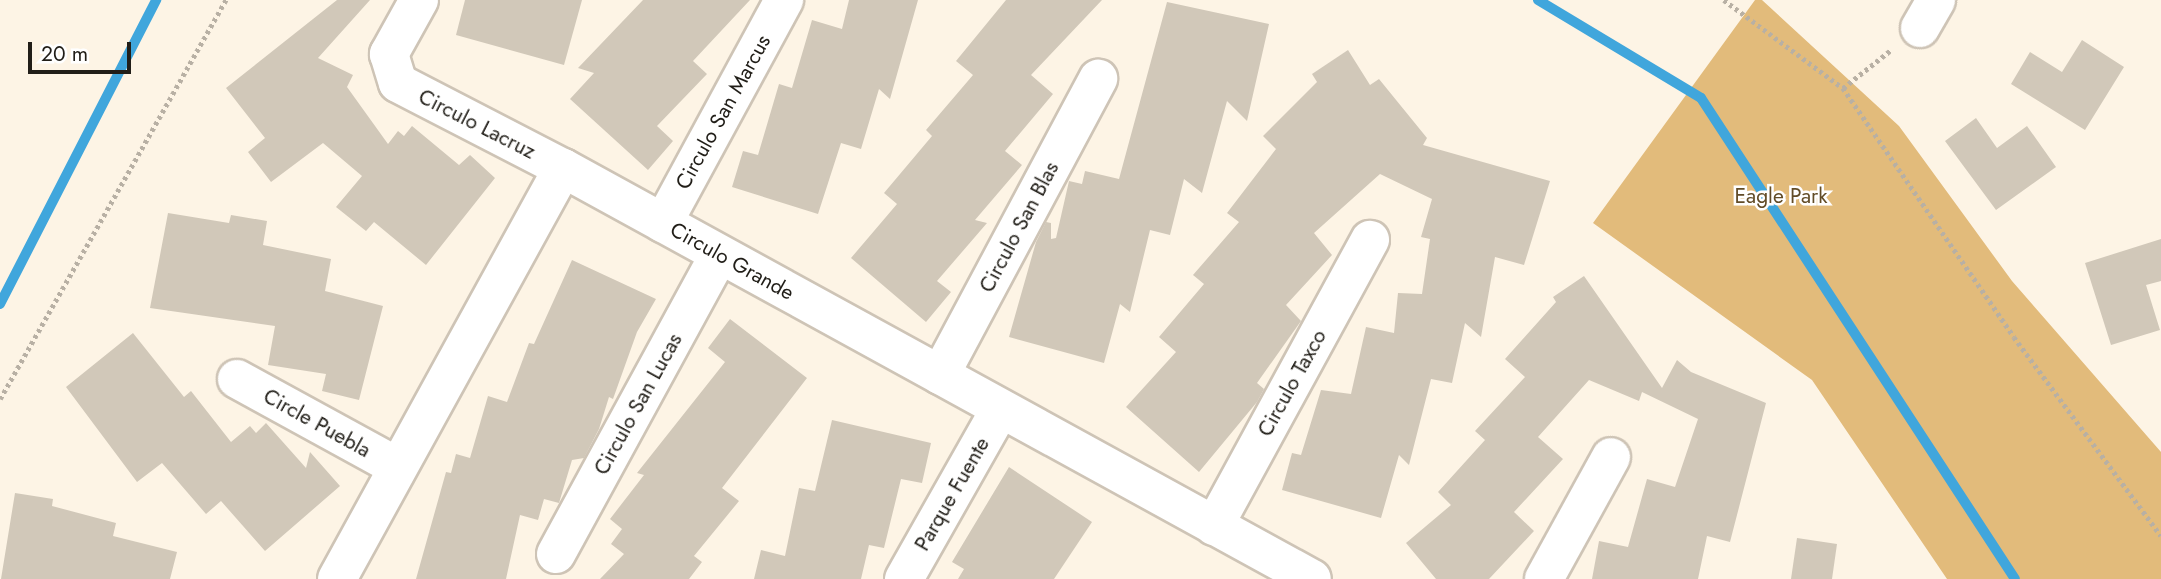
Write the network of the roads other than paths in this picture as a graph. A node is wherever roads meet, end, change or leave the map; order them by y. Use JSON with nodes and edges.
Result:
{"nodes":[{"id":1,"x":419,"y":0,"type":"edge"},
{"id":2,"x":784,"y":0,"type":"edge"},
{"id":3,"x":1098,"y":79,"type":"dead end"},
{"id":4,"x":563,"y":168,"type":"junction"},
{"id":5,"x":663,"y":223,"type":"junction"},
{"id":6,"x":1370,"y":240,"type":"dead end"},
{"id":7,"x":719,"y":254,"type":"junction"},
{"id":8,"x":940,"y":375,"type":"junction"},
{"id":9,"x":237,"y":379,"type":"dead end"},
{"id":10,"x":1000,"y":409,"type":"junction"},
{"id":11,"x":1611,"y":457,"type":"dead end"},
{"id":12,"x":398,"y":467,"type":"junction"},
{"id":13,"x":1214,"y":526,"type":"junction"},
{"id":14,"x":556,"y":554,"type":"dead end"},
{"id":15,"x":1269,"y":569,"type":"edge"},
{"id":16,"x":337,"y":579,"type":"edge"},
{"id":17,"x":904,"y":579,"type":"edge"},
{"id":18,"x":1312,"y":579,"type":"edge"},
{"id":19,"x":1544,"y":579,"type":"edge"}],
"edges":[{"from":1,"to":4,"type":"street","name":"Circulo Lacruz"},
{"from":2,"to":5,"type":"street","name":"Circulo San Marcus"},
{"from":3,"to":8,"type":"street","name":"Circulo San Blas"},
{"from":4,"to":5,"type":"street","name":"Circulo Grande"},
{"from":4,"to":12,"type":"street"},
{"from":5,"to":7,"type":"street","name":"Circulo Grande"},
{"from":6,"to":13,"type":"street","name":"Circulo Taxco"},
{"from":7,"to":8,"type":"street","name":"Circulo Grande"},
{"from":7,"to":14,"type":"street","name":"Circulo San Lucas"},
{"from":8,"to":10,"type":"street","name":"Circulo Grande"},
{"from":9,"to":12,"type":"street","name":"Circle Puebla"},
{"from":10,"to":13,"type":"street","name":"Circulo Grande"},
{"from":10,"to":17,"type":"street","name":"Parque Fuente"},
{"from":11,"to":19,"type":"street"},
{"from":12,"to":16,"type":"street"},
{"from":13,"to":15,"type":"street","name":"Circulo Grande"},
{"from":15,"to":18,"type":"street","name":"Circulo Grande"}]}
